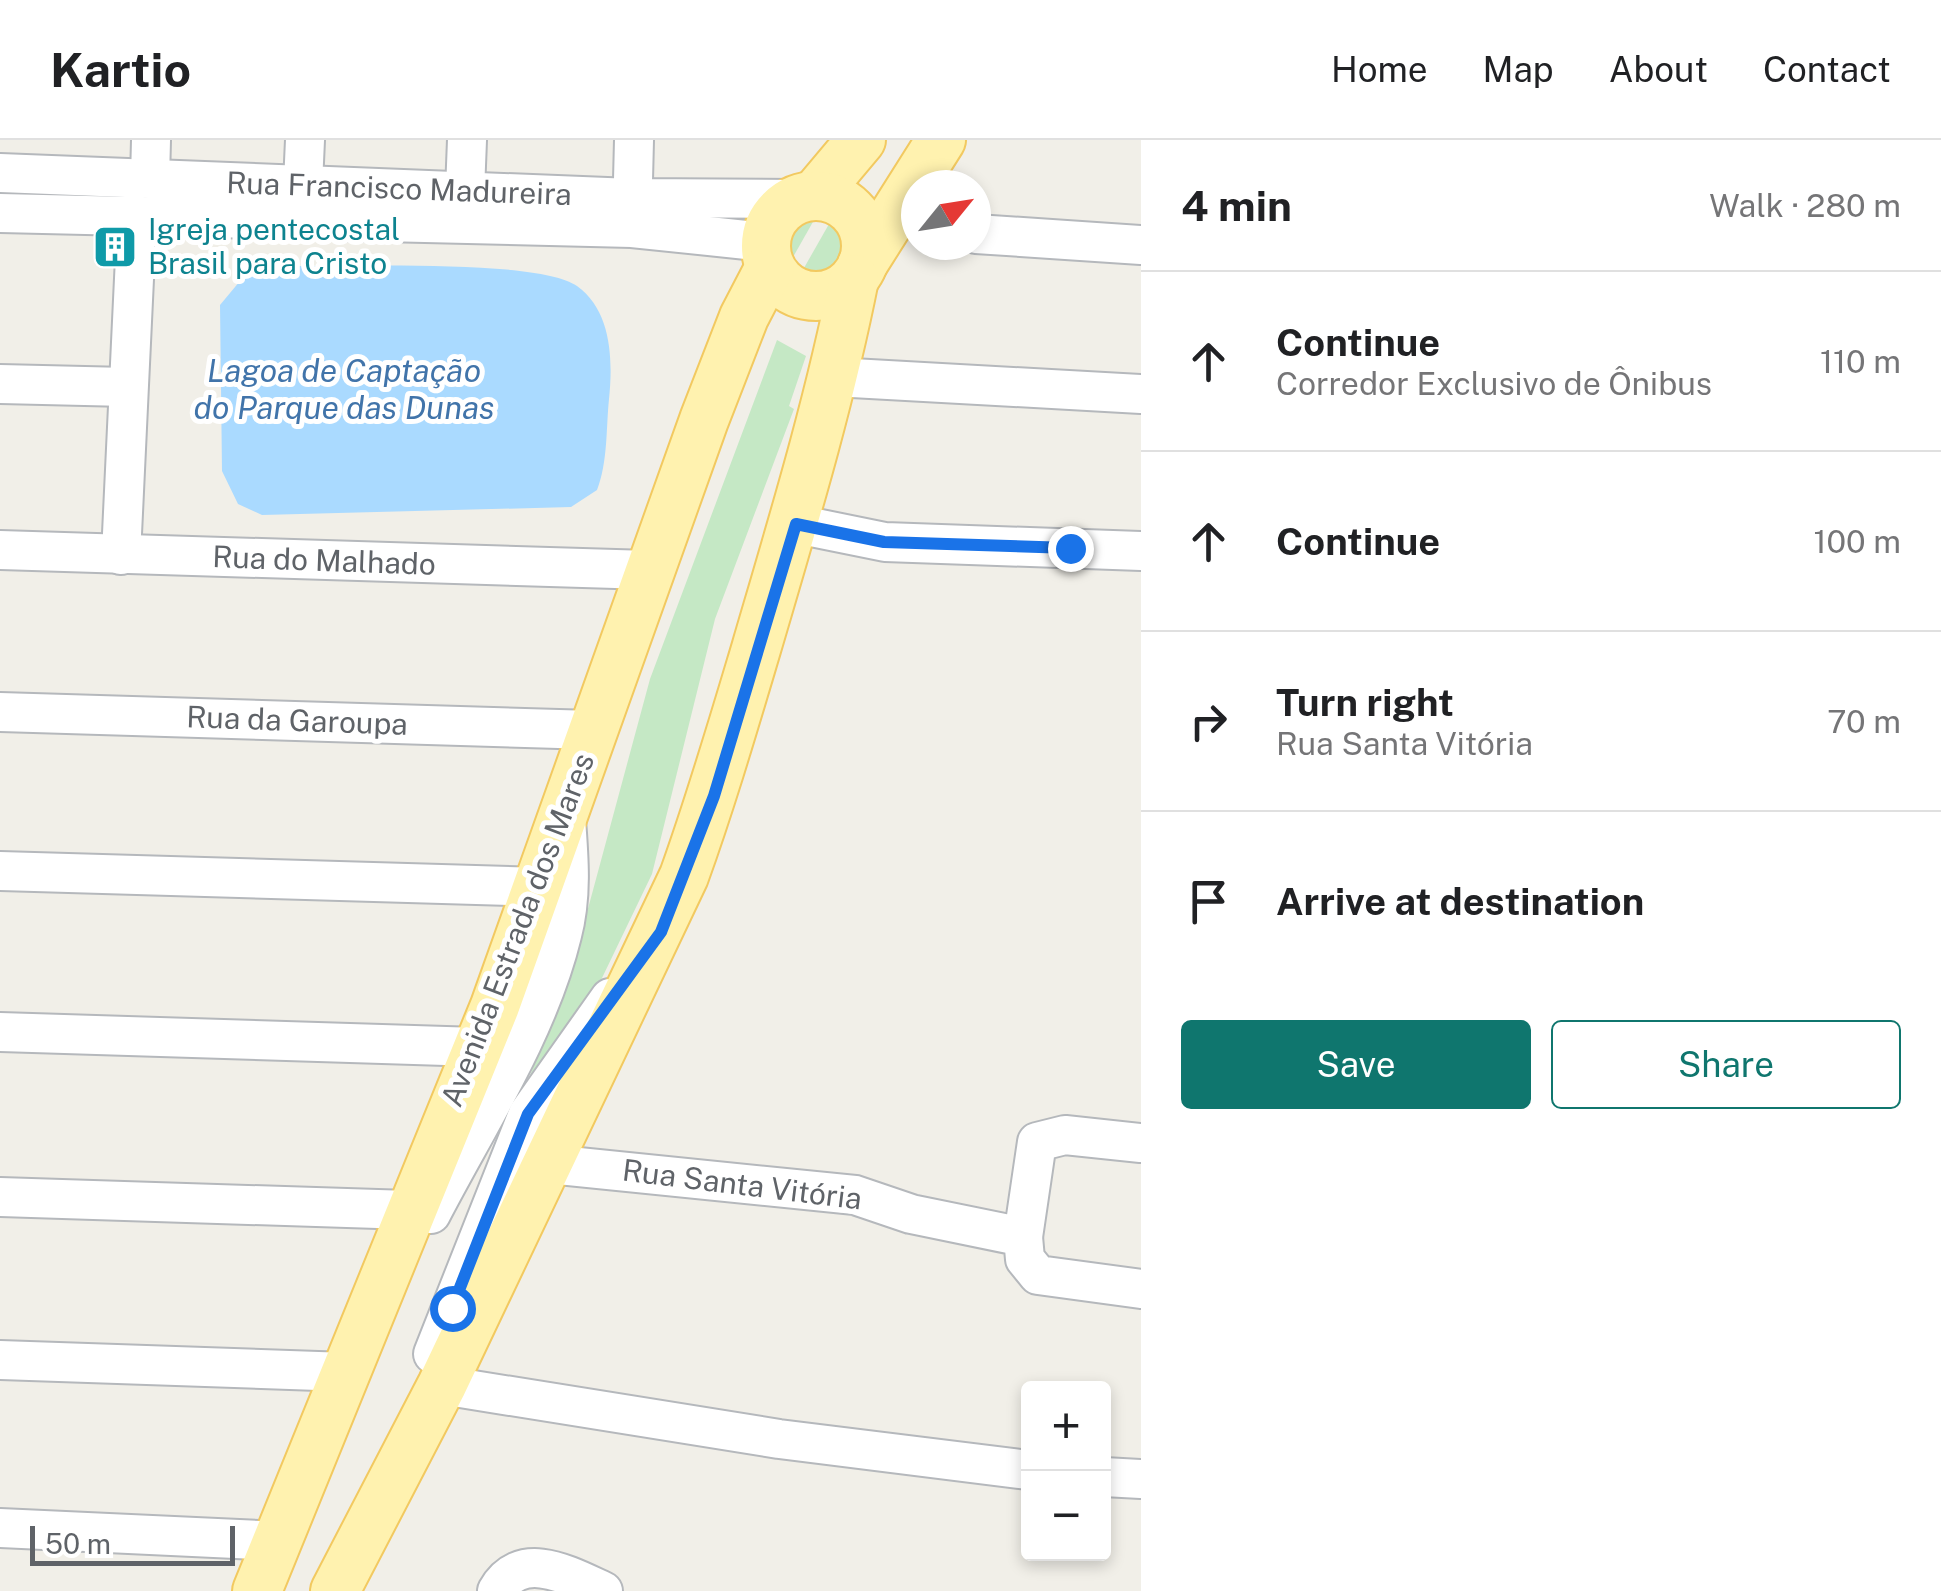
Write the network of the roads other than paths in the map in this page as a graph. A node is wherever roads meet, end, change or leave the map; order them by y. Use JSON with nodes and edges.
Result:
{"nodes":[{"id":1,"x":151,"y":140,"type":"edge"},
{"id":2,"x":305,"y":140,"type":"edge"},
{"id":3,"x":467,"y":140,"type":"edge"},
{"id":4,"x":634,"y":140,"type":"edge"},
{"id":5,"x":861,"y":140,"type":"edge"},
{"id":6,"x":941,"y":140,"type":"edge"},
{"id":7,"x":0,"y":172,"type":"edge"},
{"id":8,"x":150,"y":179,"type":"junction"},
{"id":9,"x":303,"y":184,"type":"junction"},
{"id":10,"x":465,"y":191,"type":"junction"},
{"id":11,"x":806,"y":197,"type":"junction"},
{"id":12,"x":0,"y":213,"type":"edge"},
{"id":13,"x":632,"y":213,"type":"junction"},
{"id":14,"x":137,"y":215,"type":"junction"},
{"id":15,"x":991,"y":235,"type":"edge"},
{"id":16,"x":1141,"y":245,"type":"edge"},
{"id":17,"x":879,"y":250,"type":"edge"},
{"id":18,"x":768,"y":254,"type":"junction"},
{"id":19,"x":834,"y":376,"type":"junction"},
{"id":20,"x":0,"y":384,"type":"edge"},
{"id":21,"x":127,"y":388,"type":"junction"},
{"id":22,"x":1141,"y":394,"type":"edge"},
{"id":23,"x":796,"y":524,"type":"junction"},
{"id":24,"x":0,"y":550,"type":"edge"},
{"id":25,"x":1141,"y":550,"type":"edge"},
{"id":26,"x":121,"y":555,"type":"junction"},
{"id":27,"x":649,"y":570,"type":"junction"},
{"id":28,"x":0,"y":712,"type":"edge"},
{"id":29,"x":593,"y":730,"type":"junction"},
{"id":30,"x":565,"y":812,"type":"junction"},
{"id":31,"x":0,"y":871,"type":"edge"},
{"id":32,"x":540,"y":887,"type":"junction"},
{"id":33,"x":661,"y":932,"type":"junction"},
{"id":34,"x":0,"y":1032,"type":"edge"},
{"id":35,"x":478,"y":1047,"type":"junction"},
{"id":36,"x":1141,"y":1143,"type":"edge"},
{"id":37,"x":549,"y":1164,"type":"junction"},
{"id":38,"x":0,"y":1196,"type":"edge"},
{"id":39,"x":410,"y":1210,"type":"junction"},
{"id":40,"x":1022,"y":1237,"type":"junction"},
{"id":41,"x":386,"y":1273,"type":"junction"},
{"id":42,"x":1141,"y":1289,"type":"edge"},
{"id":43,"x":0,"y":1360,"type":"edge"},
{"id":44,"x":346,"y":1372,"type":"junction"},
{"id":45,"x":442,"y":1385,"type":"junction"},
{"id":46,"x":1021,"y":1469,"type":"edge"},
{"id":47,"x":1111,"y":1477,"type":"edge"},
{"id":48,"x":1141,"y":1479,"type":"edge"},
{"id":49,"x":0,"y":1528,"type":"edge"},
{"id":50,"x":280,"y":1540,"type":"junction"},
{"id":51,"x":346,"y":1570,"type":"edge"},
{"id":52,"x":257,"y":1591,"type":"edge"},
{"id":53,"x":497,"y":1591,"type":"edge"},
{"id":54,"x":602,"y":1591,"type":"edge"}],
"edges":[{"from":1,"to":8,"type":"street"},
{"from":2,"to":9,"type":"street"},
{"from":3,"to":10,"type":"street"},
{"from":4,"to":13,"type":"street"},
{"from":5,"to":11,"type":"main road"},
{"from":6,"to":17,"type":"main road"},
{"from":7,"to":8,"type":"street","name":"Rua Francisco Madureira"},
{"from":8,"to":9,"type":"street","name":"Rua Francisco Madureira"},
{"from":9,"to":10,"type":"street","name":"Rua Francisco Madureira"},
{"from":10,"to":13,"type":"street","name":"Rua Francisco Madureira"},
{"from":11,"to":13,"type":"street","name":"Rua Francisco Madureira"},
{"from":11,"to":17,"type":"main road"},
{"from":11,"to":18,"type":"main road"},
{"from":12,"to":14,"type":"street"},
{"from":13,"to":14,"type":"street"},
{"from":13,"to":18,"type":"street"},
{"from":14,"to":21,"type":"street"},
{"from":15,"to":16,"type":"street"},
{"from":17,"to":18,"type":"main road"},
{"from":17,"to":19,"type":"main road"},
{"from":18,"to":27,"type":"main road","name":"Avenida Estrada dos Mares"},
{"from":19,"to":22,"type":"street"},
{"from":19,"to":23,"type":"main road"},
{"from":20,"to":21,"type":"street"},
{"from":21,"to":26,"type":"street"},
{"from":23,"to":25,"type":"street"},
{"from":23,"to":33,"type":"main road"},
{"from":24,"to":26,"type":"street","name":"Rua do Malhado"},
{"from":26,"to":27,"type":"street","name":"Rua do Malhado"},
{"from":27,"to":29,"type":"main road","name":"Avenida Estrada dos Mares"},
{"from":28,"to":29,"type":"street","name":"Rua da Garoupa"},
{"from":29,"to":30,"type":"main road","name":"Avenida Estrada dos Mares"},
{"from":30,"to":32,"type":"main road","name":"Avenida Estrada dos Mares"},
{"from":30,"to":41,"type":"street"},
{"from":31,"to":32,"type":"street"},
{"from":32,"to":35,"type":"main road","name":"Avenida Estrada dos Mares"},
{"from":33,"to":37,"type":"main road"},
{"from":33,"to":51,"type":"street"},
{"from":34,"to":35,"type":"street"},
{"from":35,"to":39,"type":"main road","name":"Avenida Estrada dos Mares"},
{"from":36,"to":40,"type":"street"},
{"from":37,"to":40,"type":"street","name":"Rua Santa Vitória"},
{"from":37,"to":45,"type":"main road"},
{"from":38,"to":39,"type":"street"},
{"from":39,"to":41,"type":"main road","name":"Avenida Estrada dos Mares"},
{"from":40,"to":42,"type":"street"},
{"from":41,"to":44,"type":"main road","name":"Avenida Estrada dos Mares"},
{"from":43,"to":44,"type":"street"},
{"from":44,"to":50,"type":"main road","name":"Avenida Estrada dos Mares"},
{"from":45,"to":46,"type":"street"},
{"from":45,"to":51,"type":"main road"},
{"from":47,"to":48,"type":"street"},
{"from":49,"to":50,"type":"street"},
{"from":50,"to":52,"type":"main road","name":"Avenida Estrada dos Mares"},
{"from":53,"to":54,"type":"street"}]}
